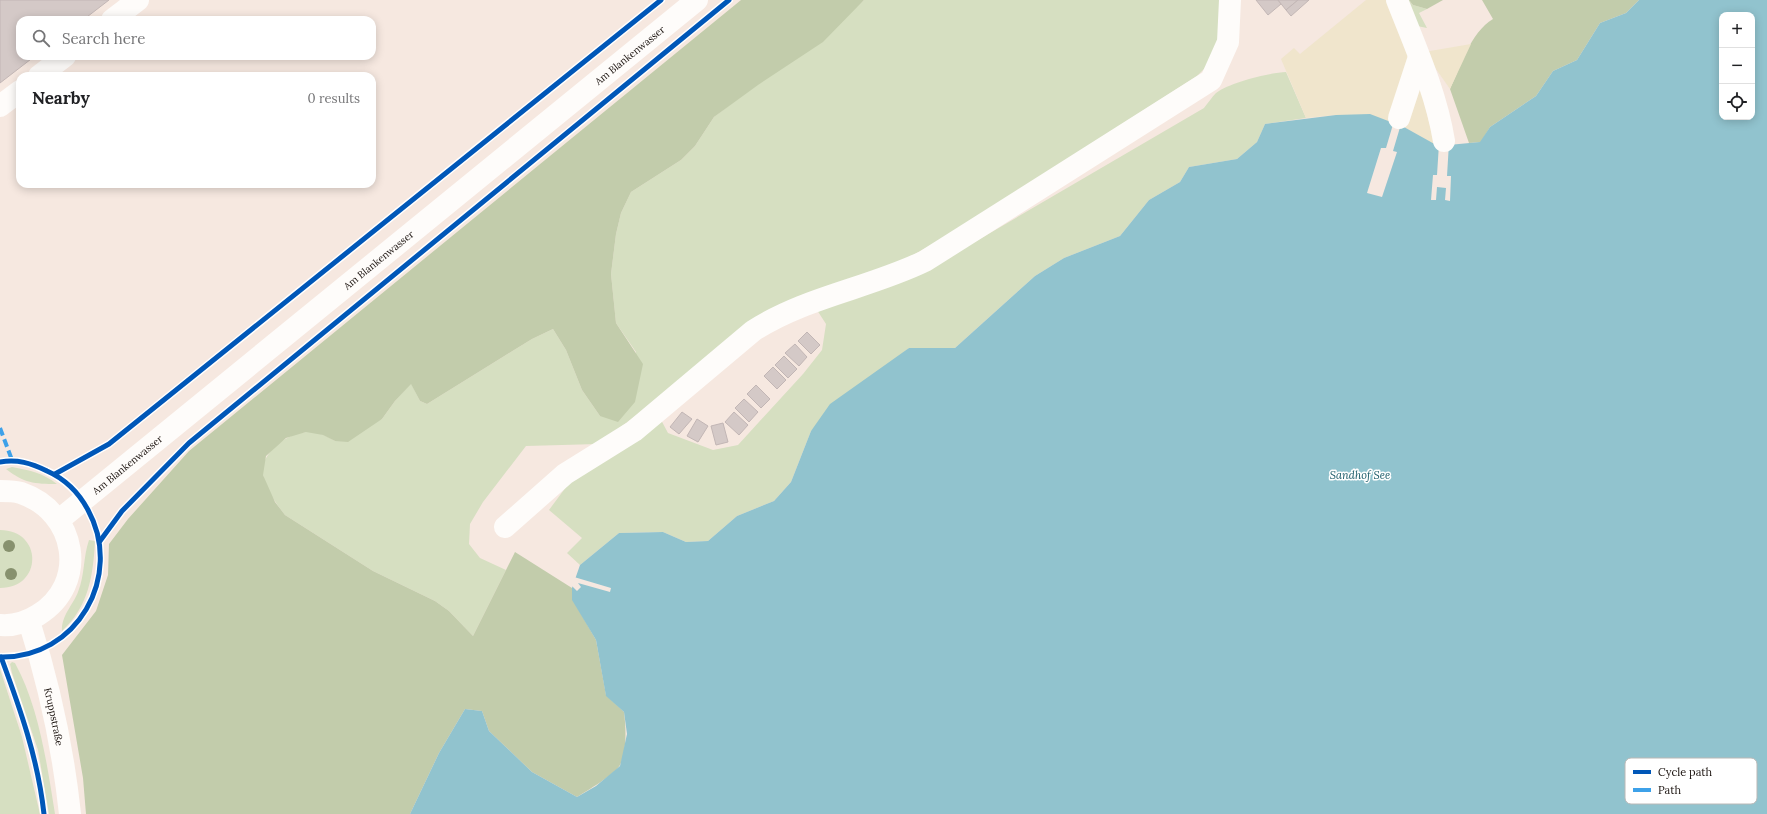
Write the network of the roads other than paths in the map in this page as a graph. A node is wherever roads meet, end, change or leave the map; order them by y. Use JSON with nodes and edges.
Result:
{"nodes":[{"id":1,"x":138,"y":0,"type":"edge"},
{"id":2,"x":697,"y":0,"type":"edge"},
{"id":3,"x":1230,"y":0,"type":"edge"},
{"id":4,"x":1397,"y":0,"type":"edge"},
{"id":5,"x":117,"y":16,"type":"edge"},
{"id":6,"x":1419,"y":57,"type":"junction"},
{"id":7,"x":60,"y":60,"type":"edge"},
{"id":8,"x":44,"y":72,"type":"edge"},
{"id":9,"x":16,"y":94,"type":"edge"},
{"id":10,"x":0,"y":106,"type":"edge"},
{"id":11,"x":1399,"y":118,"type":"dead end"},
{"id":12,"x":1444,"y":141,"type":"dead end"},
{"id":13,"x":0,"y":491,"type":"edge"},
{"id":14,"x":59,"y":520,"type":"junction"},
{"id":15,"x":505,"y":527,"type":"dead end"},
{"id":16,"x":29,"y":621,"type":"junction"},
{"id":17,"x":0,"y":625,"type":"edge"},
{"id":18,"x":70,"y":814,"type":"edge"}],
"edges":[{"from":1,"to":5,"type":"street"},
{"from":2,"to":14,"type":"street","name":"Am Blankenwasser"},
{"from":3,"to":15,"type":"street"},
{"from":4,"to":6,"type":"street"},
{"from":6,"to":11,"type":"street"},
{"from":6,"to":12,"type":"street"},
{"from":7,"to":8,"type":"street"},
{"from":9,"to":10,"type":"street"},
{"from":13,"to":14,"type":"street"},
{"from":14,"to":16,"type":"street"},
{"from":16,"to":17,"type":"street"},
{"from":16,"to":18,"type":"street","name":"Kruppstraße"}]}
